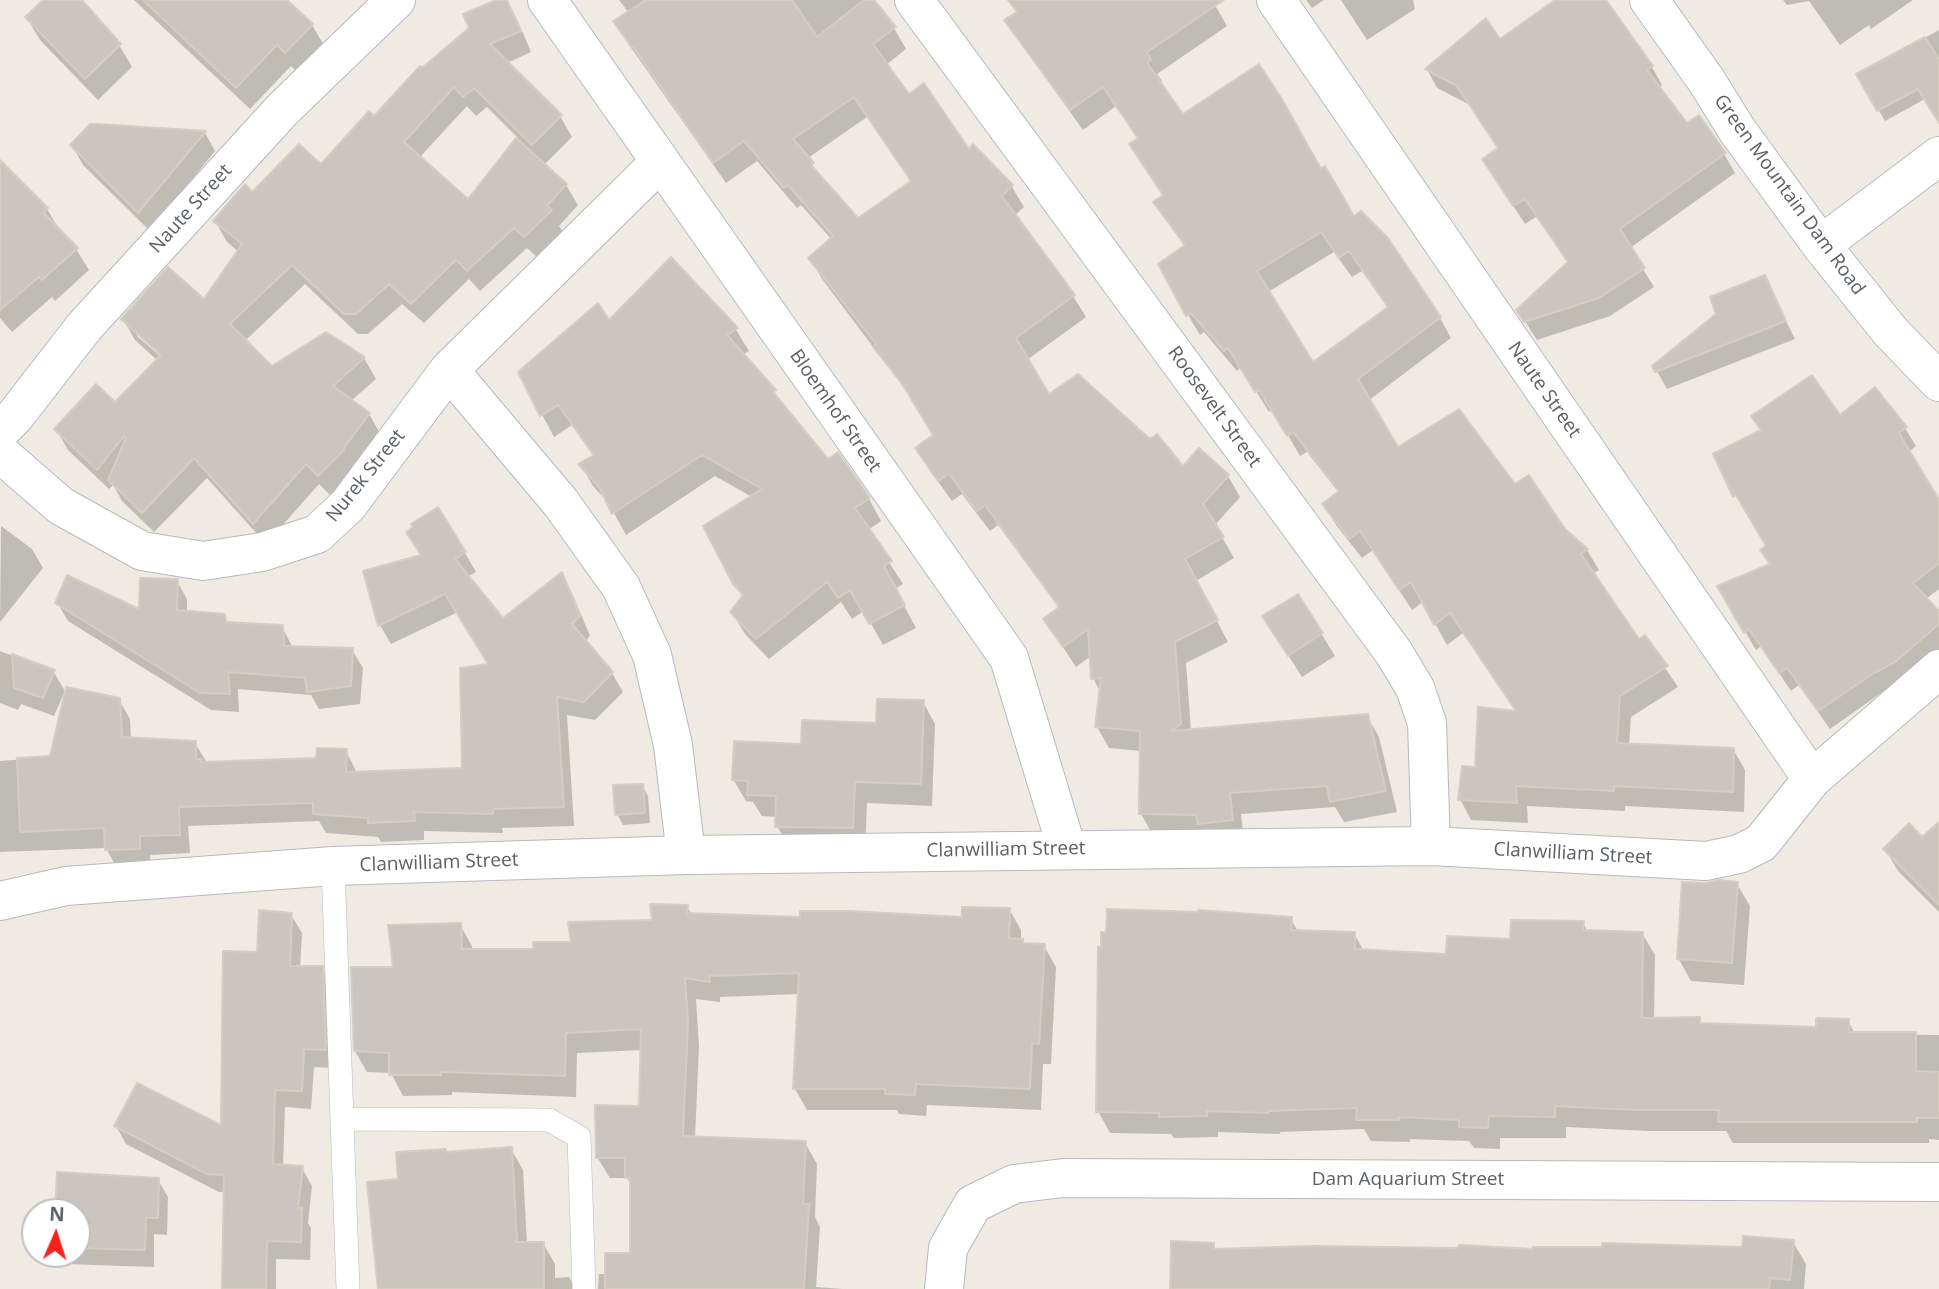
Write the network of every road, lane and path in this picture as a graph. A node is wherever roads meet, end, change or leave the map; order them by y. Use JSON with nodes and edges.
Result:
{"nodes":[{"id":1,"x":397,"y":0,"type":"edge"},
{"id":2,"x":547,"y":0,"type":"edge"},
{"id":3,"x":914,"y":0,"type":"edge"},
{"id":4,"x":1276,"y":0,"type":"edge"},
{"id":5,"x":1649,"y":0,"type":"edge"},
{"id":6,"x":1939,"y":156,"type":"edge"},
{"id":7,"x":660,"y":162,"type":"junction"},
{"id":8,"x":1821,"y":245,"type":"junction"},
{"id":9,"x":449,"y":370,"type":"junction"},
{"id":10,"x":1939,"y":382,"type":"edge"},
{"id":11,"x":0,"y":431,"type":"edge"},
{"id":12,"x":0,"y":453,"type":"edge"},
{"id":13,"x":1939,"y":669,"type":"edge"},
{"id":14,"x":1812,"y":779,"type":"junction"},
{"id":15,"x":1431,"y":846,"type":"junction"},
{"id":16,"x":1067,"y":849,"type":"junction"},
{"id":17,"x":686,"y":855,"type":"junction"},
{"id":18,"x":333,"y":866,"type":"junction"},
{"id":19,"x":0,"y":901,"type":"edge"},
{"id":20,"x":343,"y":1118,"type":"junction"},
{"id":21,"x":1939,"y":1182,"type":"edge"},
{"id":22,"x":348,"y":1289,"type":"edge"},
{"id":23,"x":584,"y":1289,"type":"edge"},
{"id":24,"x":944,"y":1289,"type":"edge"}],
"edges":[{"from":1,"to":11,"type":"street","name":"Naute Street"},
{"from":2,"to":7,"type":"street","name":"Bloemhof Street"},
{"from":3,"to":15,"type":"street","name":"Roosevelt Street"},
{"from":4,"to":14,"type":"street","name":"Naute Street"},
{"from":5,"to":8,"type":"street","name":"Green Mountain Dam Road"},
{"from":6,"to":8,"type":"street"},
{"from":7,"to":9,"type":"street","name":"Nurek Street"},
{"from":7,"to":16,"type":"street","name":"Bloemhof Street"},
{"from":8,"to":10,"type":"street","name":"Green Mountain Dam Road"},
{"from":9,"to":12,"type":"street","name":"Nurek Street"},
{"from":9,"to":17,"type":"street"},
{"from":13,"to":14,"type":"street","name":"Clanwilliam Street"},
{"from":14,"to":15,"type":"street","name":"Clanwilliam Street"},
{"from":15,"to":16,"type":"street","name":"Clanwilliam Street"},
{"from":16,"to":17,"type":"street","name":"Clanwilliam Street"},
{"from":17,"to":18,"type":"street","name":"Clanwilliam Street"},
{"from":18,"to":19,"type":"street","name":"Clanwilliam Street"},
{"from":18,"to":20,"type":"lane"},
{"from":20,"to":22,"type":"lane"},
{"from":20,"to":23,"type":"lane"},
{"from":21,"to":24,"type":"street","name":"Dam Aquarium Street"}]}
